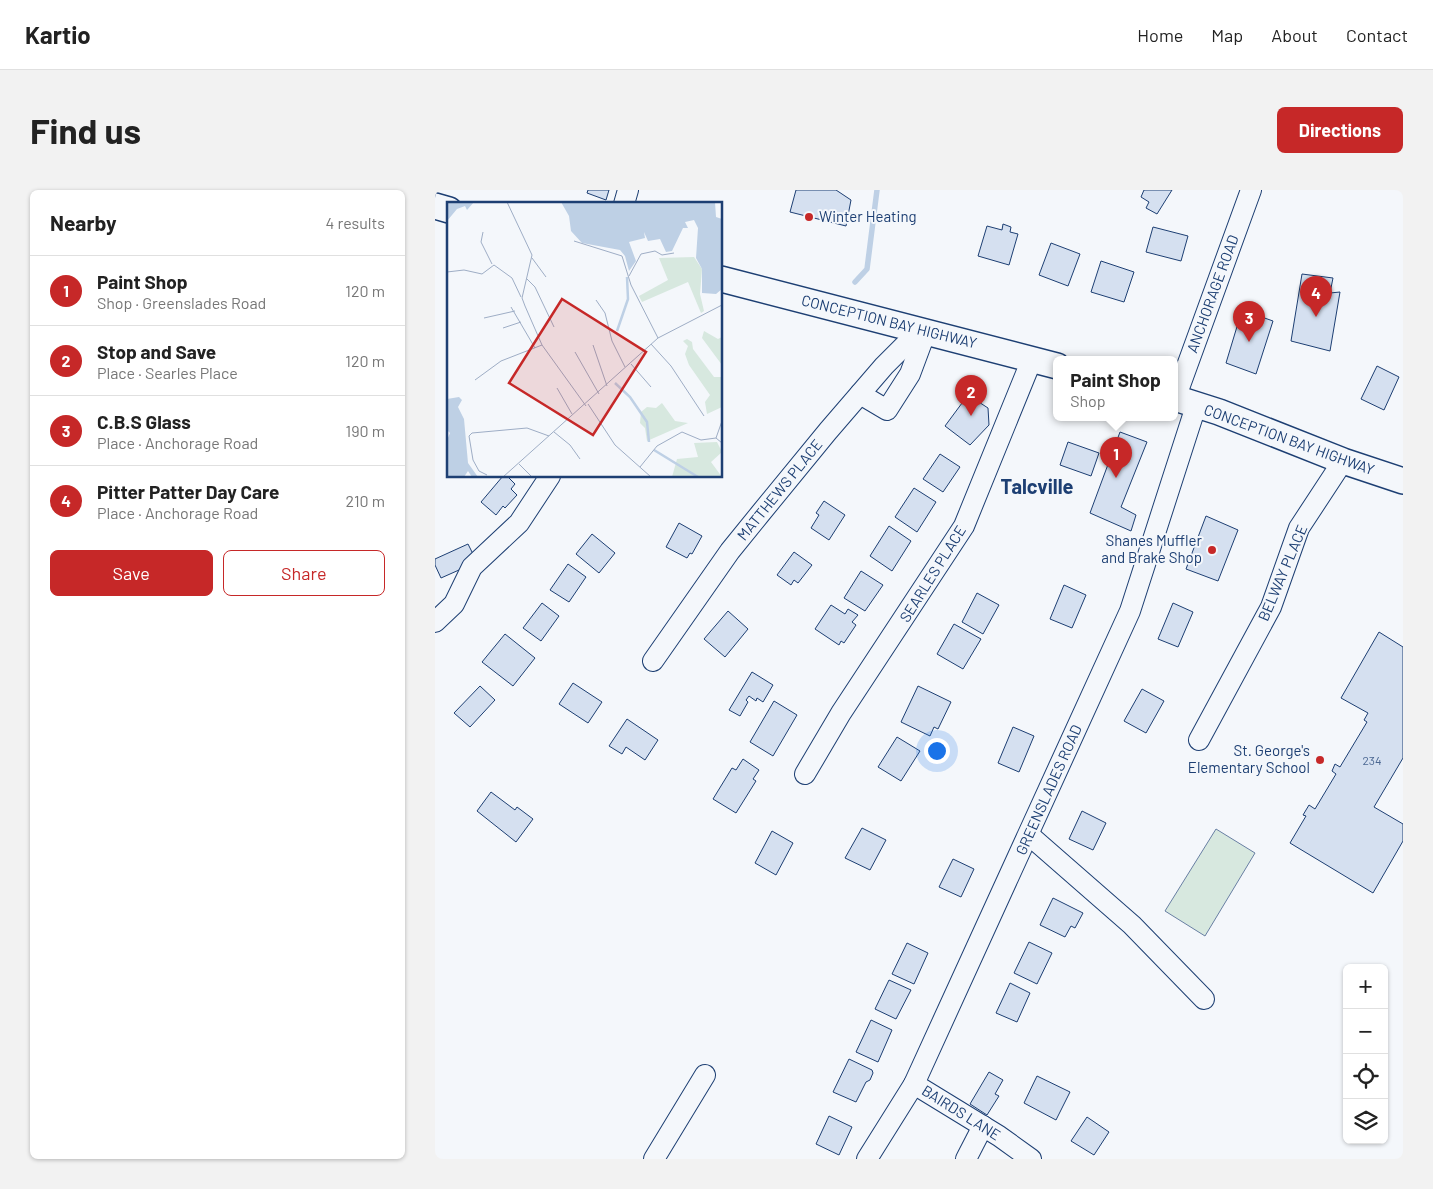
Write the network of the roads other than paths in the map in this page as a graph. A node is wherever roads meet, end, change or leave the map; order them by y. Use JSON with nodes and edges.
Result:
{"nodes":[{"id":1,"x":1251,"y":190,"type":"edge"},
{"id":2,"x":723,"y":280,"type":"edge"},
{"id":3,"x":923,"y":330,"type":"junction"},
{"id":4,"x":1032,"y":359,"type":"junction"},
{"id":5,"x":1053,"y":365,"type":"edge"},
{"id":6,"x":860,"y":394,"type":"junction"},
{"id":7,"x":1182,"y":401,"type":"edge"},
{"id":8,"x":1178,"y":417,"type":"edge"},
{"id":9,"x":1177,"y":421,"type":"edge"},
{"id":10,"x":1343,"y":461,"type":"junction"},
{"id":11,"x":549,"y":478,"type":"edge"},
{"id":12,"x":1403,"y":480,"type":"edge"},
{"id":13,"x":435,"y":622,"type":"edge"},
{"id":14,"x":653,"y":660,"type":"dead end"},
{"id":15,"x":1199,"y":740,"type":"dead end"},
{"id":16,"x":805,"y":774,"type":"dead end"},
{"id":17,"x":1029,"y":835,"type":"junction"},
{"id":18,"x":1204,"y":999,"type":"dead end"},
{"id":19,"x":705,"y":1074,"type":"dead end"},
{"id":20,"x":914,"y":1084,"type":"junction"},
{"id":21,"x":983,"y":1126,"type":"junction"},
{"id":22,"x":654,"y":1159,"type":"edge"},
{"id":23,"x":867,"y":1159,"type":"edge"},
{"id":24,"x":966,"y":1159,"type":"edge"},
{"id":25,"x":1031,"y":1159,"type":"edge"}],
"edges":[{"from":1,"to":7,"type":"street","name":"ANCHORAGE ROAD"},
{"from":2,"to":3,"type":"main road","name":"CONCEPTION BAY HIGHWAY"},
{"from":3,"to":4,"type":"main road","name":"CONCEPTION BAY HIGHWAY"},
{"from":3,"to":6,"type":"street","name":"MATTHEWS PLACE"},
{"from":3,"to":6,"type":"street"},
{"from":4,"to":5,"type":"main road","name":"CONCEPTION BAY HIGHWAY"},
{"from":4,"to":16,"type":"street","name":"SEARLES PLACE"},
{"from":6,"to":14,"type":"street","name":"MATTHEWS PLACE"},
{"from":7,"to":8,"type":"street","name":"GREENSLADES ROAD"},
{"from":7,"to":10,"type":"main road","name":"CONCEPTION BAY HIGHWAY"},
{"from":9,"to":17,"type":"street","name":"GREENSLADES ROAD"},
{"from":10,"to":12,"type":"main road","name":"CONCEPTION BAY HIGHWAY"},
{"from":10,"to":15,"type":"street","name":"BELWAY PLACE"},
{"from":11,"to":13,"type":"street"},
{"from":17,"to":18,"type":"street"},
{"from":17,"to":20,"type":"street","name":"GREENSLADES ROAD"},
{"from":19,"to":22,"type":"street"},
{"from":20,"to":21,"type":"street","name":"BAIRDS LANE"},
{"from":20,"to":23,"type":"street","name":"GREENSLADES ROAD"},
{"from":21,"to":24,"type":"street"},
{"from":21,"to":25,"type":"street","name":"BAIRDS LANE"}]}
